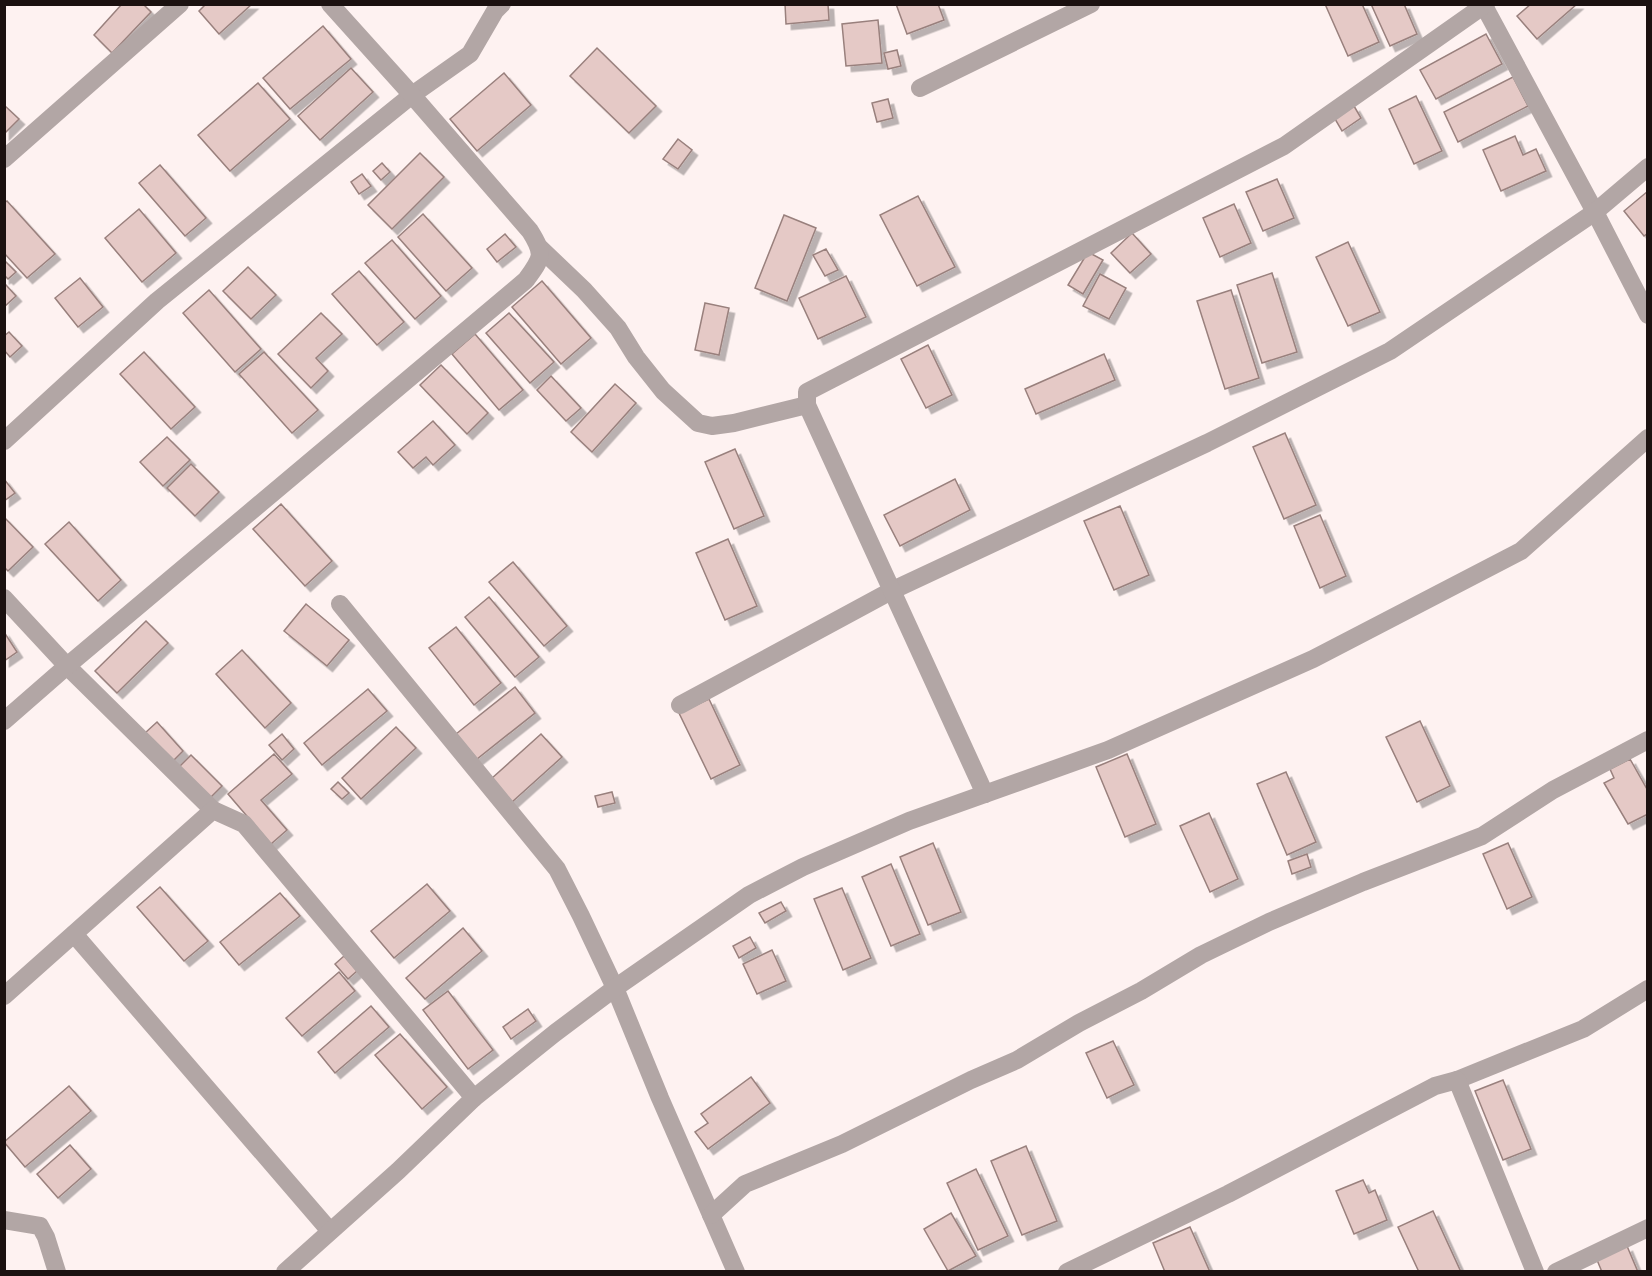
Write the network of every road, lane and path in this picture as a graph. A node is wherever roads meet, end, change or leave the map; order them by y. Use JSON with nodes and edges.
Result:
{"nodes":[{"id":1,"x":180,"y":4,"type":"edge"},
{"id":2,"x":330,"y":4,"type":"edge"},
{"id":3,"x":502,"y":4,"type":"edge"},
{"id":4,"x":1091,"y":4,"type":"edge"},
{"id":5,"x":1484,"y":5,"type":"edge"},
{"id":6,"x":920,"y":87,"type":"dead end"},
{"id":7,"x":412,"y":95,"type":"junction"},
{"id":8,"x":4,"y":159,"type":"edge"},
{"id":9,"x":1647,"y":166,"type":"edge"},
{"id":10,"x":1595,"y":212,"type":"junction"},
{"id":11,"x":540,"y":248,"type":"junction"},
{"id":12,"x":1647,"y":315,"type":"edge"},
{"id":13,"x":807,"y":405,"type":"junction"},
{"id":14,"x":1647,"y":438,"type":"edge"},
{"id":15,"x":4,"y":441,"type":"edge"},
{"id":16,"x":891,"y":591,"type":"junction"},
{"id":17,"x":4,"y":598,"type":"edge"},
{"id":18,"x":340,"y":604,"type":"dead end"},
{"id":19,"x":67,"y":666,"type":"junction"},
{"id":20,"x":680,"y":705,"type":"dead end"},
{"id":21,"x":4,"y":721,"type":"edge"},
{"id":22,"x":1647,"y":740,"type":"edge"},
{"id":23,"x":985,"y":794,"type":"junction"},
{"id":24,"x":213,"y":810,"type":"junction"},
{"id":25,"x":74,"y":934,"type":"junction"},
{"id":26,"x":615,"y":988,"type":"junction"},
{"id":27,"x":1647,"y":989,"type":"edge"},
{"id":28,"x":4,"y":996,"type":"edge"},
{"id":29,"x":1457,"y":1080,"type":"junction"},
{"id":30,"x":474,"y":1098,"type":"junction"},
{"id":31,"x":711,"y":1215,"type":"junction"},
{"id":32,"x":4,"y":1220,"type":"edge"},
{"id":33,"x":1647,"y":1228,"type":"edge"},
{"id":34,"x":330,"y":1232,"type":"junction"},
{"id":35,"x":293,"y":1269,"type":"edge"},
{"id":36,"x":57,"y":1272,"type":"edge"},
{"id":37,"x":736,"y":1272,"type":"edge"},
{"id":38,"x":1066,"y":1272,"type":"edge"},
{"id":39,"x":1535,"y":1272,"type":"edge"},
{"id":40,"x":1556,"y":1272,"type":"edge"}],
"edges":[{"from":1,"to":8,"type":"street"},
{"from":2,"to":7,"type":"street"},
{"from":3,"to":7,"type":"street"},
{"from":4,"to":6,"type":"street"},
{"from":5,"to":10,"type":"street"},
{"from":5,"to":13,"type":"street"},
{"from":7,"to":11,"type":"street"},
{"from":7,"to":15,"type":"street"},
{"from":9,"to":10,"type":"street"},
{"from":10,"to":12,"type":"street"},
{"from":10,"to":16,"type":"street"},
{"from":11,"to":13,"type":"street"},
{"from":11,"to":19,"type":"street"},
{"from":13,"to":16,"type":"street"},
{"from":14,"to":23,"type":"street"},
{"from":16,"to":20,"type":"street"},
{"from":16,"to":23,"type":"street"},
{"from":17,"to":19,"type":"street"},
{"from":18,"to":26,"type":"street"},
{"from":19,"to":21,"type":"street"},
{"from":19,"to":24,"type":"street"},
{"from":22,"to":31,"type":"street"},
{"from":23,"to":26,"type":"street"},
{"from":24,"to":25,"type":"street"},
{"from":24,"to":30,"type":"street"},
{"from":25,"to":28,"type":"street"},
{"from":25,"to":34,"type":"street"},
{"from":26,"to":30,"type":"street"},
{"from":26,"to":31,"type":"street"},
{"from":27,"to":29,"type":"street"},
{"from":29,"to":38,"type":"street"},
{"from":29,"to":39,"type":"street"},
{"from":30,"to":34,"type":"street"},
{"from":31,"to":37,"type":"street"},
{"from":32,"to":36,"type":"street"},
{"from":33,"to":40,"type":"street"},
{"from":34,"to":35,"type":"street"}]}
